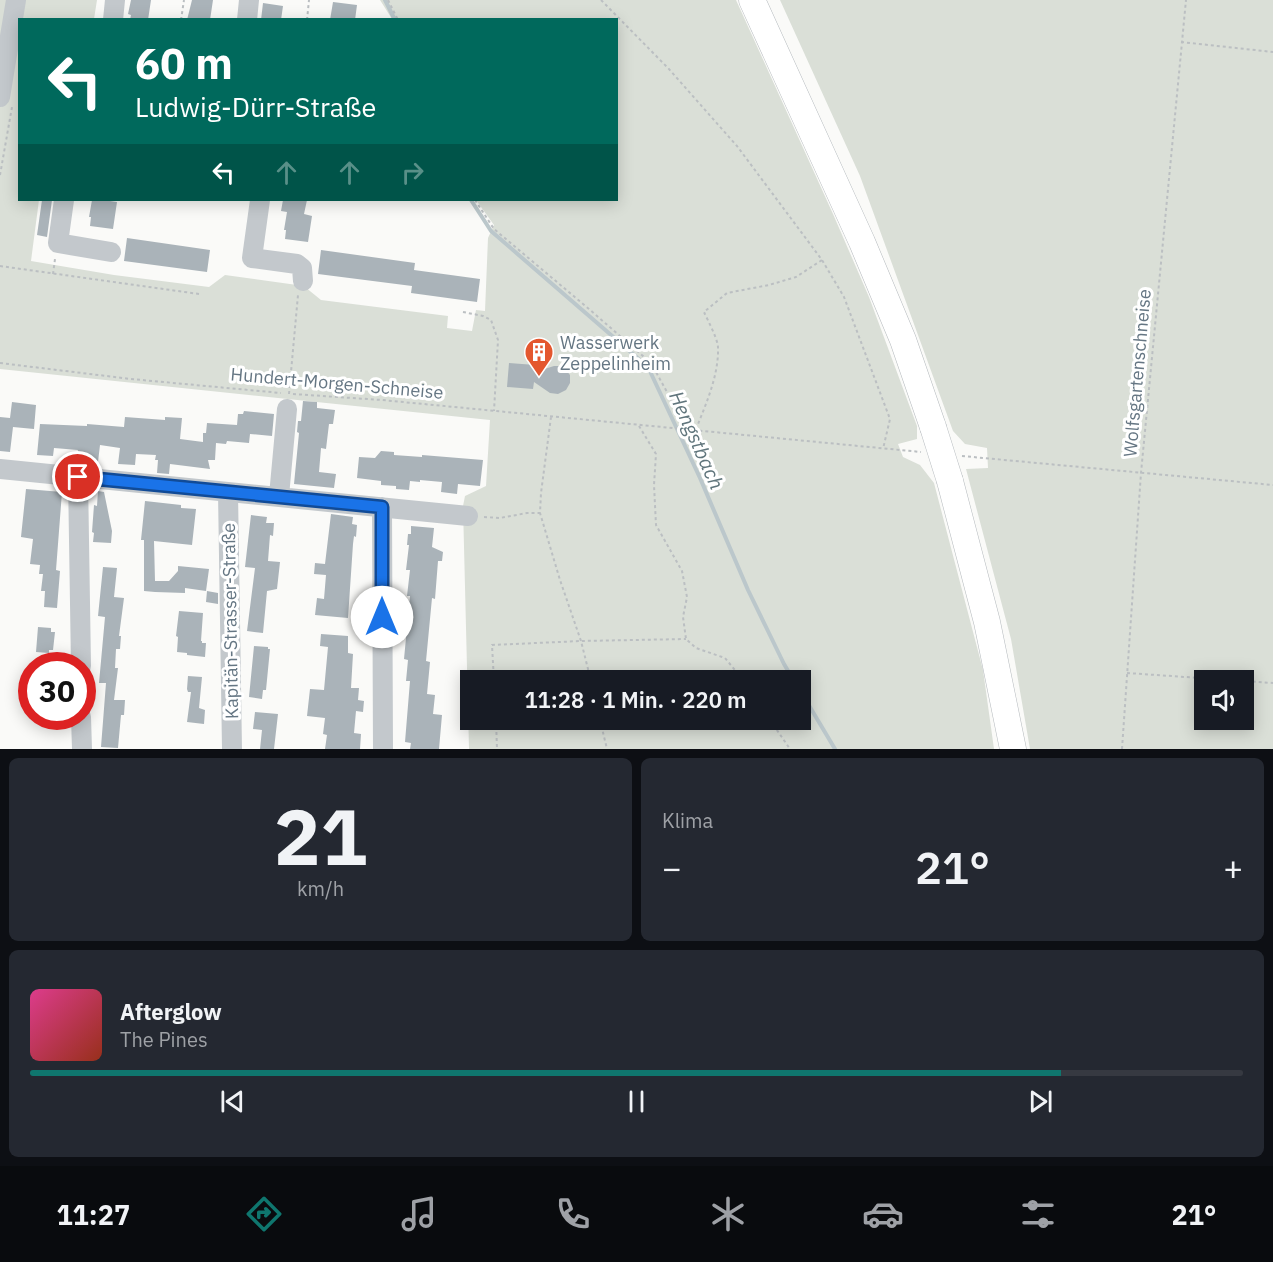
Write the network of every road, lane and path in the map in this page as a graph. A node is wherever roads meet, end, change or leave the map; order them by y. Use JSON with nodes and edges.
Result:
{"nodes":[{"id":1,"x":16,"y":0,"type":"edge"},
{"id":2,"x":115,"y":0,"type":"edge"},
{"id":3,"x":184,"y":0,"type":"edge"},
{"id":4,"x":249,"y":0,"type":"edge"},
{"id":5,"x":309,"y":0,"type":"edge"},
{"id":6,"x":388,"y":0,"type":"edge"},
{"id":7,"x":601,"y":0,"type":"edge"},
{"id":8,"x":753,"y":0,"type":"edge"},
{"id":9,"x":1186,"y":0,"type":"edge"},
{"id":10,"x":112,"y":18,"type":"edge"},
{"id":11,"x":181,"y":18,"type":"edge"},
{"id":12,"x":246,"y":18,"type":"edge"},
{"id":13,"x":307,"y":18,"type":"edge"},
{"id":14,"x":397,"y":18,"type":"edge"},
{"id":15,"x":1181,"y":42,"type":"junction"},
{"id":16,"x":1273,"y":52,"type":"edge"},
{"id":17,"x":12,"y":67,"type":"edge"},
{"id":18,"x":6,"y":99,"type":"edge"},
{"id":19,"x":0,"y":176,"type":"edge"},
{"id":20,"x":64,"y":201,"type":"edge"},
{"id":21,"x":260,"y":201,"type":"edge"},
{"id":22,"x":476,"y":201,"type":"edge"},
{"id":23,"x":111,"y":252,"type":"dead end"},
{"id":24,"x":822,"y":260,"type":"junction"},
{"id":25,"x":0,"y":266,"type":"edge"},
{"id":26,"x":303,"y":281,"type":"joint"},
{"id":27,"x":199,"y":294,"type":"dead end"},
{"id":28,"x":463,"y":312,"type":"dead end"},
{"id":29,"x":0,"y":363,"type":"edge"},
{"id":30,"x":288,"y":401,"type":"junction"},
{"id":31,"x":494,"y":411,"type":"junction"},
{"id":32,"x":551,"y":417,"type":"junction"},
{"id":33,"x":638,"y":425,"type":"junction"},
{"id":34,"x":686,"y":430,"type":"junction"},
{"id":35,"x":696,"y":430,"type":"junction"},
{"id":36,"x":882,"y":448,"type":"junction"},
{"id":37,"x":925,"y":452,"type":"dead end"},
{"id":38,"x":954,"y":455,"type":"dead end"},
{"id":39,"x":0,"y":470,"type":"edge"},
{"id":40,"x":1141,"y":473,"type":"junction"},
{"id":41,"x":78,"y":477,"type":"junction"},
{"id":42,"x":1273,"y":485,"type":"edge"},
{"id":43,"x":228,"y":492,"type":"junction"},
{"id":44,"x":279,"y":496,"type":"junction"},
{"id":45,"x":382,"y":507,"type":"junction"},
{"id":46,"x":540,"y":513,"type":"junction"},
{"id":47,"x":468,"y":516,"type":"dead end"},
{"id":48,"x":500,"y":518,"type":"dead end"},
{"id":49,"x":686,"y":639,"type":"junction"},
{"id":50,"x":581,"y":641,"type":"junction"},
{"id":51,"x":81,"y":652,"type":"edge"},
{"id":52,"x":493,"y":670,"type":"edge"},
{"id":53,"x":588,"y":670,"type":"edge"},
{"id":54,"x":735,"y":670,"type":"edge"},
{"id":55,"x":1126,"y":673,"type":"junction"},
{"id":56,"x":1273,"y":683,"type":"edge"},
{"id":57,"x":81,"y":730,"type":"edge"},
{"id":58,"x":496,"y":730,"type":"edge"},
{"id":59,"x":602,"y":730,"type":"edge"},
{"id":60,"x":777,"y":730,"type":"edge"},
{"id":61,"x":82,"y":749,"type":"edge"},
{"id":62,"x":231,"y":749,"type":"edge"},
{"id":63,"x":383,"y":749,"type":"edge"},
{"id":64,"x":497,"y":749,"type":"edge"},
{"id":65,"x":607,"y":749,"type":"edge"},
{"id":66,"x":790,"y":749,"type":"edge"},
{"id":67,"x":1013,"y":749,"type":"edge"},
{"id":68,"x":1122,"y":749,"type":"edge"}],
"edges":[{"from":1,"to":17,"type":"street"},
{"from":2,"to":10,"type":"street"},
{"from":3,"to":11,"type":"path"},
{"from":4,"to":12,"type":"street"},
{"from":5,"to":13,"type":"path"},
{"from":6,"to":14,"type":"path"},
{"from":7,"to":24,"type":"path"},
{"from":8,"to":67,"type":"main road","bridge":true},
{"from":9,"to":15,"type":"path","name":"Wolfsgartenschneise"},
{"from":15,"to":16,"type":"path"},
{"from":15,"to":40,"type":"path","name":"Wolfsgartenschneise"},
{"from":17,"to":18,"type":"street"},
{"from":18,"to":19,"type":"path"},
{"from":20,"to":23,"type":"street"},
{"from":21,"to":26,"type":"street"},
{"from":22,"to":34,"type":"path"},
{"from":24,"to":35,"type":"path"},
{"from":24,"to":36,"type":"path"},
{"from":25,"to":27,"type":"path"},
{"from":26,"to":30,"type":"path"},
{"from":28,"to":31,"type":"path"},
{"from":29,"to":30,"type":"path","name":"Hundert-Morgen-Schneise"},
{"from":30,"to":31,"type":"path","name":"Hundert-Morgen-Schneise"},
{"from":30,"to":44,"type":"street"},
{"from":31,"to":32,"type":"path","name":"Hundert-Morgen-Schneise"},
{"from":32,"to":33,"type":"path","name":"Hundert-Morgen-Schneise"},
{"from":32,"to":46,"type":"path"},
{"from":33,"to":34,"type":"path","name":"Hundert-Morgen-Schneise"},
{"from":33,"to":49,"type":"path"},
{"from":34,"to":35,"type":"path"},
{"from":35,"to":36,"type":"path"},
{"from":36,"to":37,"type":"path"},
{"from":38,"to":40,"type":"path"},
{"from":39,"to":41,"type":"street"},
{"from":40,"to":42,"type":"path"},
{"from":40,"to":55,"type":"path","name":"Wolfsgartenschneise"},
{"from":41,"to":43,"type":"street"},
{"from":41,"to":51,"type":"street"},
{"from":43,"to":44,"type":"street"},
{"from":43,"to":62,"type":"street","name":"Kapitän-Strasser-Straße"},
{"from":44,"to":45,"type":"street"},
{"from":45,"to":47,"type":"street"},
{"from":45,"to":63,"type":"street"},
{"from":46,"to":48,"type":"path"},
{"from":46,"to":50,"type":"path"},
{"from":49,"to":50,"type":"path"},
{"from":49,"to":54,"type":"path"},
{"from":50,"to":52,"type":"path"},
{"from":50,"to":53,"type":"path"},
{"from":55,"to":56,"type":"path"},
{"from":55,"to":68,"type":"path","name":"Wolfsgartenschneise"},
{"from":57,"to":61,"type":"street"},
{"from":58,"to":64,"type":"path"},
{"from":59,"to":65,"type":"path"},
{"from":60,"to":66,"type":"path"}]}
